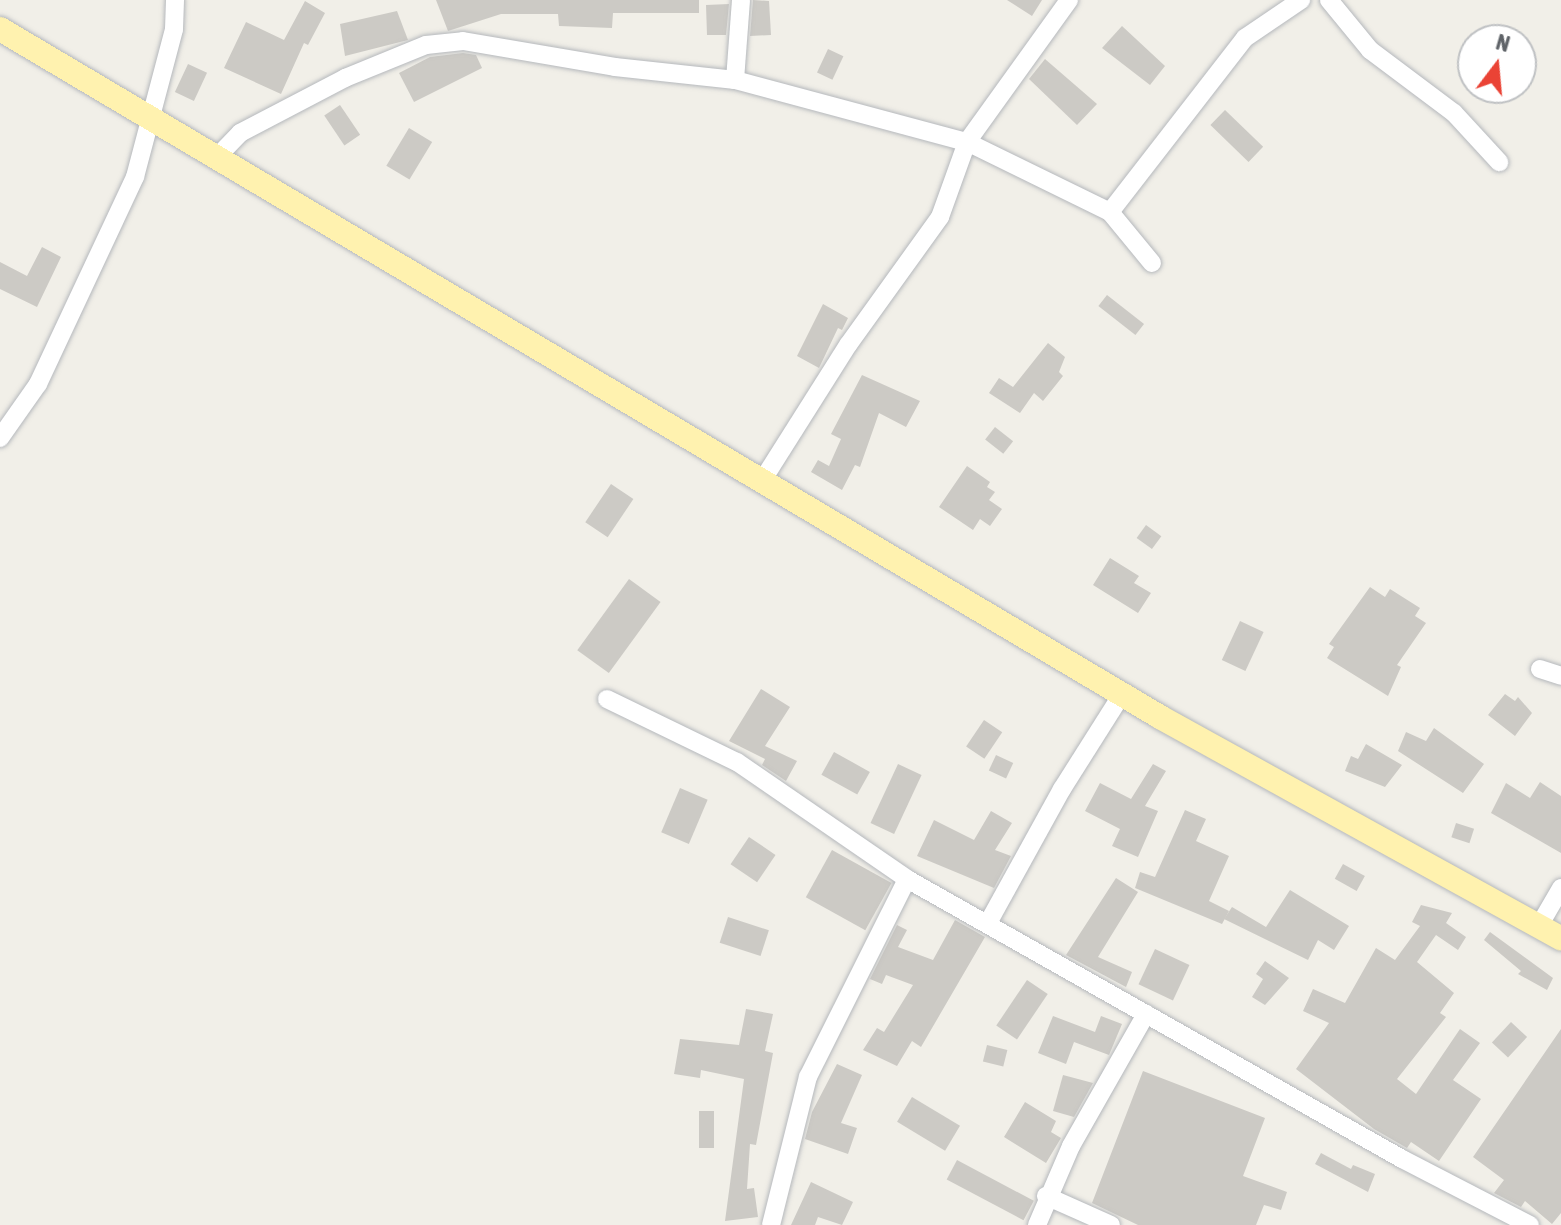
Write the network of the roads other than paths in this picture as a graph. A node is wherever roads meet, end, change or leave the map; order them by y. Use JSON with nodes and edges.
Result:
{"nodes":[{"id":1,"x":175,"y":0,"type":"edge"},
{"id":2,"x":741,"y":0,"type":"edge"},
{"id":3,"x":1069,"y":0,"type":"edge"},
{"id":4,"x":1301,"y":0,"type":"edge"},
{"id":5,"x":1329,"y":0,"type":"edge"},
{"id":6,"x":0,"y":29,"type":"edge"},
{"id":7,"x":735,"y":80,"type":"junction"},
{"id":8,"x":149,"y":114,"type":"junction"},
{"id":9,"x":967,"y":142,"type":"junction"},
{"id":10,"x":218,"y":156,"type":"junction"},
{"id":11,"x":1499,"y":162,"type":"dead end"},
{"id":12,"x":1110,"y":212,"type":"junction"},
{"id":13,"x":1152,"y":263,"type":"dead end"},
{"id":14,"x":0,"y":438,"type":"edge"},
{"id":15,"x":762,"y":481,"type":"junction"},
{"id":16,"x":1540,"y":669,"type":"dead end"},
{"id":17,"x":1561,"y":676,"type":"edge"},
{"id":18,"x":1122,"y":694,"type":"junction"},
{"id":19,"x":607,"y":699,"type":"dead end"},
{"id":20,"x":907,"y":879,"type":"junction"},
{"id":21,"x":1561,"y":888,"type":"edge"},
{"id":22,"x":988,"y":923,"type":"junction"},
{"id":23,"x":1539,"y":926,"type":"junction"},
{"id":24,"x":1561,"y":938,"type":"edge"},
{"id":25,"x":1146,"y":1014,"type":"junction"},
{"id":26,"x":1046,"y":1196,"type":"junction"},
{"id":27,"x":771,"y":1225,"type":"edge"},
{"id":28,"x":1037,"y":1225,"type":"edge"},
{"id":29,"x":1111,"y":1225,"type":"edge"},
{"id":30,"x":1530,"y":1225,"type":"edge"}],
"edges":[{"from":1,"to":8,"type":"street"},
{"from":2,"to":7,"type":"street"},
{"from":3,"to":9,"type":"street"},
{"from":4,"to":12,"type":"street"},
{"from":5,"to":11,"type":"street"},
{"from":6,"to":8,"type":"main road"},
{"from":7,"to":9,"type":"street"},
{"from":7,"to":10,"type":"street"},
{"from":8,"to":10,"type":"main road"},
{"from":8,"to":14,"type":"street"},
{"from":9,"to":12,"type":"street"},
{"from":9,"to":15,"type":"street"},
{"from":10,"to":15,"type":"main road"},
{"from":12,"to":13,"type":"street"},
{"from":15,"to":18,"type":"main road"},
{"from":16,"to":17,"type":"street"},
{"from":18,"to":22,"type":"street"},
{"from":18,"to":23,"type":"main road"},
{"from":19,"to":20,"type":"street"},
{"from":20,"to":22,"type":"street"},
{"from":20,"to":27,"type":"street"},
{"from":21,"to":23,"type":"street"},
{"from":22,"to":25,"type":"street"},
{"from":23,"to":24,"type":"main road"},
{"from":25,"to":26,"type":"street"},
{"from":25,"to":30,"type":"street"},
{"from":26,"to":28,"type":"street"},
{"from":26,"to":29,"type":"street"}]}
